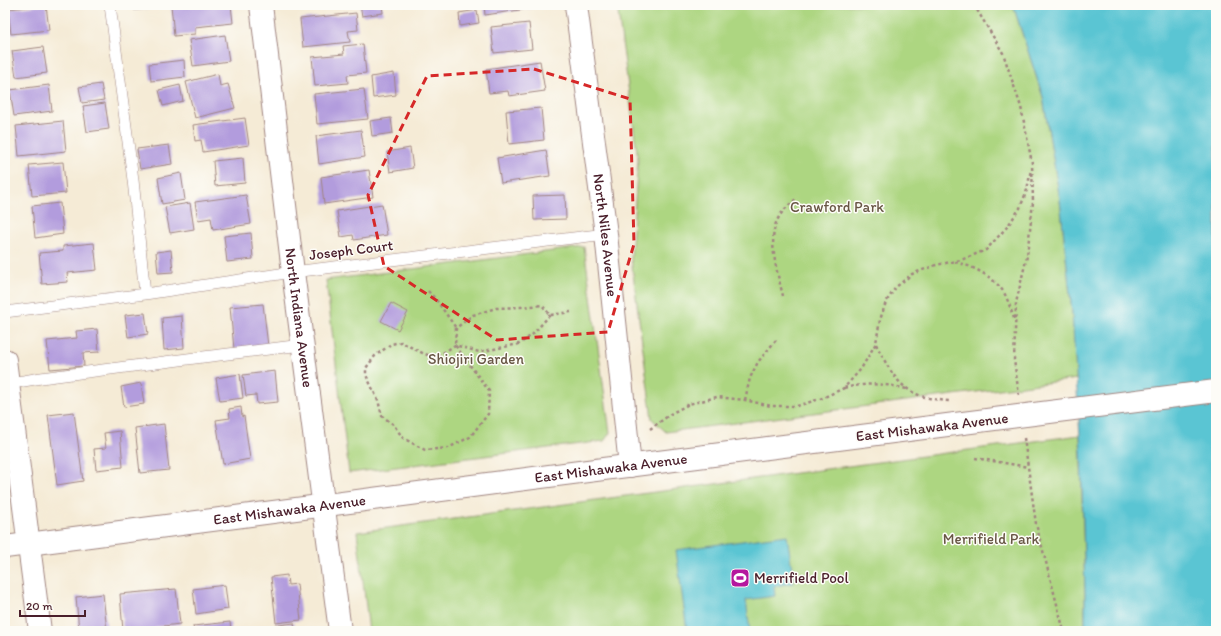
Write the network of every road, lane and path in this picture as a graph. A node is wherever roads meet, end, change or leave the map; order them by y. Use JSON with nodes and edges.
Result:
{"nodes":[{"id":1,"x":110,"y":5,"type":"edge"},
{"id":2,"x":261,"y":5,"type":"edge"},
{"id":3,"x":576,"y":5,"type":"edge"},
{"id":4,"x":974,"y":5,"type":"edge"},
{"id":5,"x":1032,"y":163,"type":"junction"},
{"id":6,"x":796,"y":199,"type":"dead end"},
{"id":7,"x":606,"y":234,"type":"junction"},
{"id":8,"x":954,"y":261,"type":"junction"},
{"id":9,"x":293,"y":272,"type":"junction"},
{"id":10,"x":428,"y":291,"type":"dead end"},
{"id":11,"x":145,"y":294,"type":"junction"},
{"id":12,"x":783,"y":296,"type":"dead end"},
{"id":13,"x":5,"y":312,"type":"edge"},
{"id":14,"x":571,"y":312,"type":"dead end"},
{"id":15,"x":550,"y":315,"type":"junction"},
{"id":16,"x":1015,"y":323,"type":"junction"},
{"id":17,"x":456,"y":328,"type":"junction"},
{"id":18,"x":776,"y":340,"type":"dead end"},
{"id":19,"x":876,"y":343,"type":"junction"},
{"id":20,"x":302,"y":345,"type":"junction"},
{"id":21,"x":455,"y":345,"type":"junction"},
{"id":22,"x":5,"y":360,"type":"edge"},
{"id":23,"x":7,"y":384,"type":"edge"},
{"id":24,"x":844,"y":388,"type":"junction"},
{"id":25,"x":909,"y":390,"type":"junction"},
{"id":26,"x":1216,"y":391,"type":"edge"},
{"id":27,"x":1019,"y":399,"type":"dead end"},
{"id":28,"x":745,"y":400,"type":"junction"},
{"id":29,"x":952,"y":401,"type":"dead end"},
{"id":30,"x":650,"y":429,"type":"dead end"},
{"id":31,"x":1024,"y":437,"type":"dead end"},
{"id":32,"x":975,"y":458,"type":"dead end"},
{"id":33,"x":630,"y":466,"type":"junction"},
{"id":34,"x":1028,"y":467,"type":"junction"},
{"id":35,"x":323,"y":506,"type":"junction"},
{"id":36,"x":29,"y":544,"type":"junction"},
{"id":37,"x":5,"y":547,"type":"edge"},
{"id":38,"x":40,"y":631,"type":"edge"},
{"id":39,"x":340,"y":631,"type":"edge"},
{"id":40,"x":1064,"y":631,"type":"edge"}],
"edges":[{"from":1,"to":11,"type":"lane"},
{"from":2,"to":9,"type":"street","name":"North Indiana Avenue"},
{"from":3,"to":7,"type":"street","name":"North Niles Avenue"},
{"from":4,"to":5,"type":"path"},
{"from":5,"to":8,"type":"path"},
{"from":5,"to":16,"type":"path"},
{"from":6,"to":12,"type":"path"},
{"from":7,"to":9,"type":"lane","name":"Joseph Court"},
{"from":7,"to":33,"type":"street","name":"North Niles Avenue"},
{"from":8,"to":16,"type":"path"},
{"from":8,"to":19,"type":"path"},
{"from":9,"to":11,"type":"lane","name":"Joseph Court"},
{"from":9,"to":20,"type":"street","name":"North Indiana Avenue"},
{"from":10,"to":17,"type":"path"},
{"from":11,"to":13,"type":"lane","name":"Joseph Court"},
{"from":14,"to":15,"type":"path"},
{"from":15,"to":17,"type":"path"},
{"from":15,"to":21,"type":"path"},
{"from":16,"to":27,"type":"path"},
{"from":17,"to":21,"type":"path"},
{"from":18,"to":28,"type":"path"},
{"from":19,"to":24,"type":"path"},
{"from":19,"to":25,"type":"path"},
{"from":20,"to":23,"type":"lane"},
{"from":20,"to":35,"type":"street","name":"North Indiana Avenue"},
{"from":21,"to":21,"type":"path"},
{"from":22,"to":23,"type":"street"},
{"from":23,"to":36,"type":"street"},
{"from":24,"to":25,"type":"path"},
{"from":24,"to":28,"type":"path"},
{"from":25,"to":29,"type":"path"},
{"from":26,"to":33,"type":"street","name":"East Mishawaka Avenue","bridge":true},
{"from":28,"to":30,"type":"path"},
{"from":31,"to":34,"type":"path"},
{"from":32,"to":34,"type":"path"},
{"from":33,"to":35,"type":"street","name":"East Mishawaka Avenue"},
{"from":34,"to":40,"type":"path"},
{"from":35,"to":36,"type":"street","name":"East Mishawaka Avenue"},
{"from":35,"to":39,"type":"street","name":"North Indiana Avenue"},
{"from":36,"to":37,"type":"street","name":"East Mishawaka Avenue"},
{"from":36,"to":38,"type":"street"}]}
